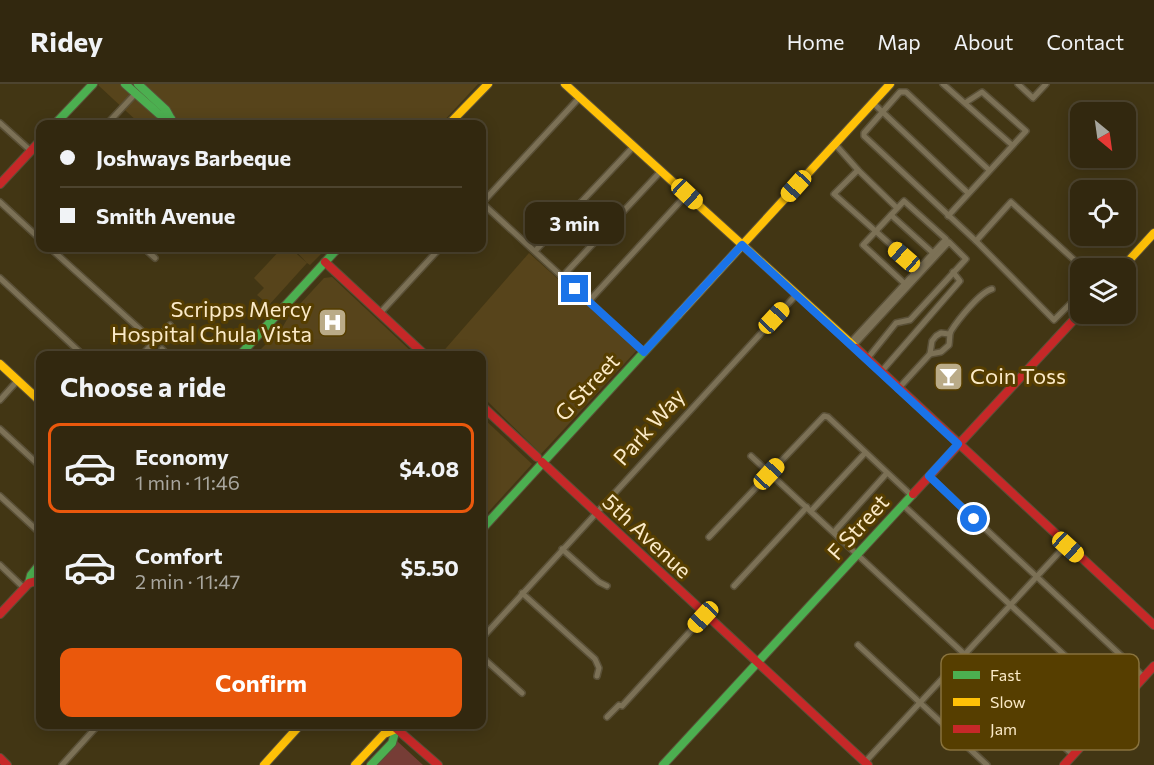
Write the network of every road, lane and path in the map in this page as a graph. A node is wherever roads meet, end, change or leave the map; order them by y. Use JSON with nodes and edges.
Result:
{"nodes":[{"id":1,"x":93,"y":84,"type":"edge"},
{"id":2,"x":125,"y":84,"type":"edge"},
{"id":3,"x":138,"y":84,"type":"edge"},
{"id":4,"x":488,"y":84,"type":"edge"},
{"id":5,"x":566,"y":84,"type":"edge"},
{"id":6,"x":890,"y":84,"type":"edge"},
{"id":7,"x":943,"y":84,"type":"edge"},
{"id":8,"x":1018,"y":84,"type":"edge"},
{"id":9,"x":1046,"y":84,"type":"edge"},
{"id":10,"x":136,"y":93,"type":"junction"},
{"id":11,"x":580,"y":97,"type":"junction"},
{"id":12,"x":873,"y":102,"type":"junction"},
{"id":13,"x":965,"y":103,"type":"junction"},
{"id":14,"x":883,"y":112,"type":"junction"},
{"id":15,"x":59,"y":120,"type":"edge"},
{"id":16,"x":110,"y":120,"type":"edge"},
{"id":17,"x":453,"y":120,"type":"edge"},
{"id":18,"x":0,"y":123,"type":"edge"},
{"id":19,"x":834,"y":143,"type":"junction"},
{"id":20,"x":36,"y":145,"type":"edge"},
{"id":21,"x":1012,"y":145,"type":"junction"},
{"id":22,"x":634,"y":146,"type":"junction"},
{"id":23,"x":31,"y":151,"type":"junction"},
{"id":24,"x":858,"y":170,"type":"junction"},
{"id":25,"x":989,"y":170,"type":"junction"},
{"id":26,"x":661,"y":171,"type":"junction"},
{"id":27,"x":0,"y":184,"type":"edge"},
{"id":28,"x":968,"y":193,"type":"junction"},
{"id":29,"x":687,"y":194,"type":"junction"},
{"id":30,"x":486,"y":199,"type":"edge"},
{"id":31,"x":0,"y":202,"type":"edge"},
{"id":32,"x":486,"y":207,"type":"edge"},
{"id":33,"x":897,"y":208,"type":"junction"},
{"id":34,"x":891,"y":215,"type":"junction"},
{"id":35,"x":948,"y":216,"type":"junction"},
{"id":36,"x":875,"y":232,"type":"junction"},
{"id":37,"x":1154,"y":233,"type":"edge"},
{"id":38,"x":36,"y":235,"type":"edge"},
{"id":39,"x":976,"y":241,"type":"junction"},
{"id":40,"x":742,"y":245,"type":"junction"},
{"id":41,"x":535,"y":251,"type":"junction"},
{"id":42,"x":54,"y":252,"type":"edge"},
{"id":43,"x":148,"y":252,"type":"edge"},
{"id":44,"x":334,"y":252,"type":"edge"},
{"id":45,"x":436,"y":252,"type":"edge"},
{"id":46,"x":933,"y":253,"type":"junction"},
{"id":47,"x":155,"y":258,"type":"dead end"},
{"id":48,"x":1072,"y":258,"type":"edge"},
{"id":49,"x":1131,"y":258,"type":"edge"},
{"id":50,"x":325,"y":262,"type":"junction"},
{"id":51,"x":918,"y":270,"type":"junction"},
{"id":52,"x":953,"y":272,"type":"junction"},
{"id":53,"x":562,"y":277,"type":"junction"},
{"id":54,"x":0,"y":278,"type":"edge"},
{"id":55,"x":904,"y":283,"type":"junction"},
{"id":56,"x":992,"y":289,"type":"dead end"},
{"id":57,"x":796,"y":295,"type":"junction"},
{"id":58,"x":589,"y":302,"type":"junction"},
{"id":59,"x":1070,"y":304,"type":"edge"},
{"id":60,"x":380,"y":313,"type":"junction"},
{"id":61,"x":1070,"y":324,"type":"edge"},
{"id":62,"x":170,"y":325,"type":"dead end"},
{"id":63,"x":949,"y":334,"type":"junction"},
{"id":64,"x":154,"y":342,"type":"junction"},
{"id":65,"x":852,"y":345,"type":"junction"},
{"id":66,"x":79,"y":351,"type":"edge"},
{"id":67,"x":146,"y":351,"type":"edge"},
{"id":68,"x":244,"y":351,"type":"edge"},
{"id":69,"x":421,"y":351,"type":"edge"},
{"id":70,"x":644,"y":352,"type":"junction"},
{"id":71,"x":930,"y":354,"type":"junction"},
{"id":72,"x":867,"y":359,"type":"junction"},
{"id":73,"x":0,"y":364,"type":"edge"},
{"id":74,"x":881,"y":372,"type":"junction"},
{"id":75,"x":18,"y":380,"type":"junction"},
{"id":76,"x":898,"y":389,"type":"junction"},
{"id":77,"x":36,"y":397,"type":"edge"},
{"id":78,"x":0,"y":400,"type":"edge"},
{"id":79,"x":486,"y":410,"type":"edge"},
{"id":80,"x":0,"y":429,"type":"edge"},
{"id":81,"x":958,"y":444,"type":"junction"},
{"id":82,"x":865,"y":453,"type":"junction"},
{"id":83,"x":751,"y":456,"type":"dead end"},
{"id":84,"x":540,"y":460,"type":"junction"},
{"id":85,"x":36,"y":462,"type":"edge"},
{"id":86,"x":887,"y":473,"type":"junction"},
{"id":87,"x":769,"y":474,"type":"junction"},
{"id":88,"x":929,"y":476,"type":"junction"},
{"id":89,"x":0,"y":495,"type":"edge"},
{"id":90,"x":911,"y":495,"type":"junction"},
{"id":91,"x":903,"y":505,"type":"junction"},
{"id":92,"x":809,"y":509,"type":"junction"},
{"id":93,"x":596,"y":513,"type":"junction"},
{"id":94,"x":486,"y":524,"type":"edge"},
{"id":95,"x":36,"y":529,"type":"edge"},
{"id":96,"x":834,"y":532,"type":"junction"},
{"id":97,"x":709,"y":537,"type":"dead end"},
{"id":98,"x":1066,"y":545,"type":"junction"},
{"id":99,"x":562,"y":549,"type":"junction"},
{"id":100,"x":857,"y":554,"type":"junction"},
{"id":101,"x":0,"y":565,"type":"edge"},
{"id":102,"x":36,"y":569,"type":"edge"},
{"id":103,"x":1036,"y":577,"type":"junction"},
{"id":104,"x":36,"y":580,"type":"edge"},
{"id":105,"x":27,"y":586,"type":"junction"},
{"id":106,"x":607,"y":586,"type":"dead end"},
{"id":107,"x":734,"y":586,"type":"dead end"},
{"id":108,"x":522,"y":593,"type":"junction"},
{"id":109,"x":1010,"y":605,"type":"junction"},
{"id":110,"x":0,"y":614,"type":"edge"},
{"id":111,"x":706,"y":614,"type":"junction"},
{"id":112,"x":1154,"y":625,"type":"edge"},
{"id":113,"x":486,"y":634,"type":"edge"},
{"id":114,"x":858,"y":645,"type":"dead end"},
{"id":115,"x":966,"y":654,"type":"joint"},
{"id":116,"x":1063,"y":654,"type":"edge"},
{"id":117,"x":1119,"y":654,"type":"edge"},
{"id":118,"x":486,"y":661,"type":"edge"},
{"id":119,"x":758,"y":663,"type":"junction"},
{"id":120,"x":1154,"y":666,"type":"edge"},
{"id":121,"x":1139,"y":672,"type":"edge"},
{"id":122,"x":597,"y":676,"type":"dead end"},
{"id":123,"x":1144,"y":677,"type":"junction"},
{"id":124,"x":941,"y":681,"type":"edge"},
{"id":125,"x":1139,"y":682,"type":"edge"},
{"id":126,"x":522,"y":693,"type":"dead end"},
{"id":127,"x":920,"y":703,"type":"junction"},
{"id":128,"x":607,"y":717,"type":"dead end"},
{"id":129,"x":941,"y":722,"type":"edge"},
{"id":130,"x":94,"y":729,"type":"edge"},
{"id":131,"x":296,"y":729,"type":"edge"},
{"id":132,"x":392,"y":729,"type":"edge"},
{"id":133,"x":395,"y":729,"type":"edge"},
{"id":134,"x":399,"y":729,"type":"edge"},
{"id":135,"x":971,"y":750,"type":"edge"},
{"id":136,"x":1068,"y":750,"type":"edge"},
{"id":137,"x":1078,"y":750,"type":"edge"},
{"id":138,"x":1073,"y":755,"type":"junction"},
{"id":139,"x":0,"y":758,"type":"edge"},
{"id":140,"x":865,"y":764,"type":"edge"},
{"id":141,"x":7,"y":765,"type":"edge"},
{"id":142,"x":62,"y":765,"type":"edge"},
{"id":143,"x":264,"y":765,"type":"edge"},
{"id":144,"x":355,"y":765,"type":"edge"},
{"id":145,"x":371,"y":765,"type":"edge"},
{"id":146,"x":438,"y":765,"type":"edge"},
{"id":147,"x":663,"y":765,"type":"edge"},
{"id":148,"x":987,"y":765,"type":"edge"},
{"id":149,"x":1064,"y":765,"type":"edge"}],
"edges":[{"from":1,"to":15,"type":"street"},
{"from":2,"to":10,"type":"street"},
{"from":3,"to":10,"type":"street"},
{"from":4,"to":17,"type":"street"},
{"from":5,"to":11,"type":"street"},
{"from":6,"to":12,"type":"street","name":"G Street"},
{"from":7,"to":13,"type":"street"},
{"from":8,"to":9,"type":"street"},
{"from":10,"to":16,"type":"street"},
{"from":11,"to":22,"type":"street"},
{"from":11,"to":30,"type":"street"},
{"from":12,"to":14,"type":"street"},
{"from":12,"to":19,"type":"street","name":"G Street"},
{"from":13,"to":21,"type":"street"},
{"from":13,"to":21,"type":"street"},
{"from":14,"to":25,"type":"street"},
{"from":14,"to":28,"type":"street"},
{"from":14,"to":35,"type":"street"},
{"from":18,"to":23,"type":"street"},
{"from":19,"to":24,"type":"street"},
{"from":19,"to":40,"type":"street","name":"G Street"},
{"from":20,"to":23,"type":"street"},
{"from":21,"to":25,"type":"street"},
{"from":22,"to":26,"type":"street"},
{"from":22,"to":41,"type":"street"},
{"from":23,"to":27,"type":"street"},
{"from":24,"to":33,"type":"street"},
{"from":24,"to":36,"type":"street"},
{"from":25,"to":28,"type":"street"},
{"from":26,"to":29,"type":"street"},
{"from":26,"to":53,"type":"street"},
{"from":28,"to":35,"type":"street"},
{"from":29,"to":40,"type":"street"},
{"from":29,"to":58,"type":"street"},
{"from":31,"to":38,"type":"street"},
{"from":32,"to":41,"type":"street"},
{"from":33,"to":34,"type":"street"},
{"from":33,"to":46,"type":"street"},
{"from":34,"to":36,"type":"street"},
{"from":34,"to":46,"type":"street"},
{"from":35,"to":39,"type":"street"},
{"from":36,"to":51,"type":"street"},
{"from":36,"to":55,"type":"street"},
{"from":37,"to":49,"type":"street"},
{"from":39,"to":48,"type":"street"},
{"from":39,"to":59,"type":"street"},
{"from":40,"to":57,"type":"street"},
{"from":40,"to":70,"type":"street","name":"G Street"},
{"from":41,"to":53,"type":"street"},
{"from":42,"to":64,"type":"street"},
{"from":43,"to":47,"type":"street"},
{"from":44,"to":50,"type":"street"},
{"from":45,"to":60,"type":"street"},
{"from":46,"to":51,"type":"street"},
{"from":50,"to":60,"type":"street"},
{"from":50,"to":68,"type":"street"},
{"from":51,"to":55,"type":"street"},
{"from":52,"to":65,"type":"street"},
{"from":52,"to":72,"type":"street"},
{"from":52,"to":74,"type":"street"},
{"from":53,"to":58,"type":"street"},
{"from":54,"to":66,"type":"street"},
{"from":55,"to":65,"type":"street"},
{"from":56,"to":63,"type":"street"},
{"from":57,"to":65,"type":"street"},
{"from":57,"to":93,"type":"street","name":"Park Way"},
{"from":58,"to":70,"type":"street"},
{"from":60,"to":69,"type":"street"},
{"from":61,"to":81,"type":"street","name":"F Street"},
{"from":62,"to":64,"type":"street"},
{"from":63,"to":71,"type":"street"},
{"from":63,"to":71,"type":"street"},
{"from":64,"to":67,"type":"street"},
{"from":65,"to":72,"type":"street"},
{"from":70,"to":84,"type":"street","name":"G Street"},
{"from":71,"to":76,"type":"street"},
{"from":72,"to":74,"type":"street"},
{"from":73,"to":75,"type":"street"},
{"from":74,"to":76,"type":"street"},
{"from":75,"to":77,"type":"street"},
{"from":75,"to":78,"type":"street"},
{"from":76,"to":81,"type":"street"},
{"from":79,"to":84,"type":"street","name":"5th Avenue"},
{"from":80,"to":85,"type":"street"},
{"from":81,"to":88,"type":"street","name":"F Street"},
{"from":81,"to":98,"type":"street"},
{"from":82,"to":86,"type":"street"},
{"from":82,"to":87,"type":"street"},
{"from":82,"to":92,"type":"street"},
{"from":83,"to":87,"type":"street"},
{"from":84,"to":93,"type":"street","name":"5th Avenue"},
{"from":84,"to":94,"type":"street","name":"G Street"},
{"from":86,"to":90,"type":"street"},
{"from":86,"to":96,"type":"street"},
{"from":87,"to":92,"type":"street"},
{"from":87,"to":97,"type":"street"},
{"from":88,"to":90,"type":"street","name":"F Street"},
{"from":88,"to":103,"type":"street"},
{"from":89,"to":95,"type":"street"},
{"from":90,"to":91,"type":"street","name":"F Street"},
{"from":91,"to":100,"type":"street","name":"F Street"},
{"from":91,"to":109,"type":"street"},
{"from":92,"to":96,"type":"street"},
{"from":92,"to":107,"type":"street"},
{"from":93,"to":99,"type":"street","name":"Park Way"},
{"from":93,"to":111,"type":"street","name":"5th Avenue"},
{"from":96,"to":100,"type":"street"},
{"from":98,"to":103,"type":"street"},
{"from":98,"to":112,"type":"street"},
{"from":99,"to":106,"type":"street"},
{"from":99,"to":108,"type":"street","name":"Park Way"},
{"from":100,"to":115,"type":"street"},
{"from":100,"to":119,"type":"street","name":"F Street"},
{"from":101,"to":105,"type":"street"},
{"from":102,"to":105,"type":"street"},
{"from":103,"to":109,"type":"street"},
{"from":103,"to":117,"type":"street"},
{"from":104,"to":105,"type":"street"},
{"from":105,"to":110,"type":"street"},
{"from":108,"to":113,"type":"street","name":"Park Way"},
{"from":108,"to":122,"type":"street"},
{"from":109,"to":115,"type":"street"},
{"from":109,"to":116,"type":"street"},
{"from":111,"to":119,"type":"street","name":"5th Avenue"},
{"from":111,"to":128,"type":"street"},
{"from":114,"to":127,"type":"street"},
{"from":118,"to":126,"type":"street"},
{"from":119,"to":140,"type":"street","name":"5th Avenue"},
{"from":119,"to":147,"type":"street","name":"F Street"},
{"from":120,"to":123,"type":"street"},
{"from":121,"to":123,"type":"street"},
{"from":123,"to":125,"type":"street"},
{"from":124,"to":127,"type":"street"},
{"from":127,"to":129,"type":"street"},
{"from":127,"to":140,"type":"street"},
{"from":130,"to":142,"type":"street"},
{"from":131,"to":143,"type":"street"},
{"from":132,"to":144,"type":"street"},
{"from":133,"to":145,"type":"street"},
{"from":134,"to":146,"type":"street"},
{"from":135,"to":148,"type":"street"},
{"from":136,"to":138,"type":"street"},
{"from":137,"to":138,"type":"street"},
{"from":138,"to":149,"type":"street"},
{"from":139,"to":141,"type":"street"}]}
